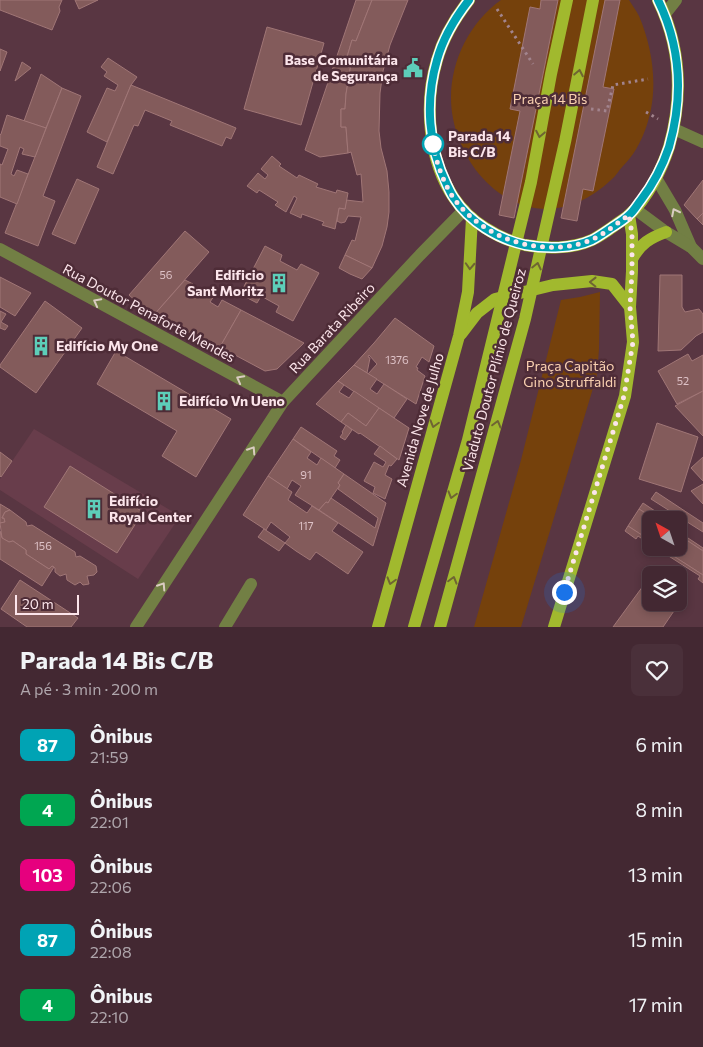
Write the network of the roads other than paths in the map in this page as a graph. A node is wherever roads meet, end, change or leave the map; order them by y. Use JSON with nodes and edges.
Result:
{"nodes":[{"id":1,"x":469,"y":0,"type":"edge"},
{"id":2,"x":567,"y":0,"type":"edge"},
{"id":3,"x":593,"y":0,"type":"edge"},
{"id":4,"x":658,"y":0,"type":"edge"},
{"id":5,"x":676,"y":0,"type":"edge"},
{"id":6,"x":665,"y":14,"type":"junction"},
{"id":7,"x":674,"y":129,"type":"junction"},
{"id":8,"x":703,"y":142,"type":"edge"},
{"id":9,"x":656,"y":178,"type":"junction"},
{"id":10,"x":632,"y":212,"type":"junction"},
{"id":11,"x":468,"y":214,"type":"junction"},
{"id":12,"x":666,"y":232,"type":"junction"},
{"id":13,"x":692,"y":247,"type":"junction"},
{"id":14,"x":0,"y":249,"type":"edge"},
{"id":15,"x":632,"y":259,"type":"junction"},
{"id":16,"x":703,"y":259,"type":"edge"},
{"id":17,"x":630,"y":307,"type":"junction"},
{"id":18,"x":459,"y":336,"type":"junction"},
{"id":19,"x":283,"y":402,"type":"junction"},
{"id":20,"x":251,"y":584,"type":"dead end"},
{"id":21,"x":136,"y":627,"type":"edge"},
{"id":22,"x":226,"y":627,"type":"edge"},
{"id":23,"x":378,"y":627,"type":"edge"},
{"id":24,"x":414,"y":627,"type":"edge"},
{"id":25,"x":440,"y":627,"type":"edge"},
{"id":26,"x":554,"y":627,"type":"edge"}],
"edges":[{"from":1,"to":11,"type":"main road"},
{"from":2,"to":24,"type":"main road","name":"Viaduto Doutor Plínio de Queiroz","one_way":true,"bridge":true},
{"from":25,"to":3,"type":"main road","name":"Viaduto Doutor Plínio de Queiroz","one_way":true,"bridge":true},
{"from":4,"to":6,"type":"main road"},
{"from":5,"to":6,"type":"street"},
{"from":6,"to":7,"type":"main road"},
{"from":7,"to":8,"type":"street"},
{"from":7,"to":9,"type":"main road"},
{"from":9,"to":10,"type":"main road"},
{"from":13,"to":9,"type":"street","one_way":true},
{"from":10,"to":11,"type":"main road"},
{"from":10,"to":12,"type":"street"},
{"from":10,"to":15,"type":"main road"},
{"from":11,"to":18,"type":"main road","name":"Avenida Nove de Julho","one_way":true},
{"from":11,"to":19,"type":"street","name":"Rua Barata Ribeiro"},
{"from":12,"to":13,"type":"street"},
{"from":12,"to":15,"type":"main road"},
{"from":13,"to":16,"type":"street"},
{"from":19,"to":14,"type":"street","name":"Rua Doutor Penaforte Mendes","one_way":true},
{"from":15,"to":17,"type":"main road"},
{"from":17,"to":18,"type":"main road","one_way":true},
{"from":17,"to":26,"type":"main road"},
{"from":18,"to":23,"type":"main road","name":"Avenida Nove de Julho","one_way":true},
{"from":21,"to":19,"type":"street","name":"Rua Barata Ribeiro","one_way":true},
{"from":20,"to":22,"type":"street"}]}
